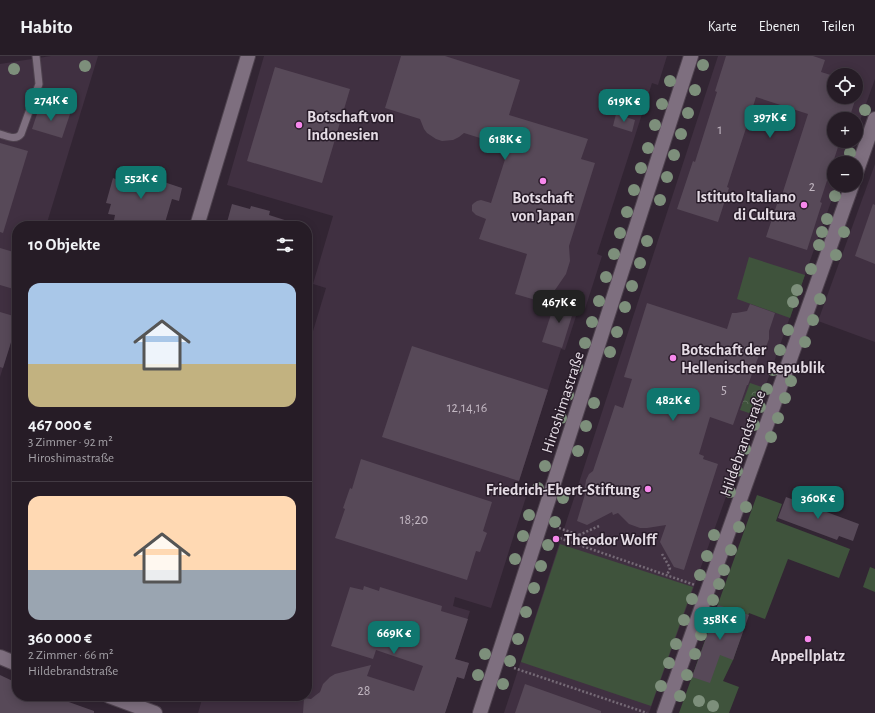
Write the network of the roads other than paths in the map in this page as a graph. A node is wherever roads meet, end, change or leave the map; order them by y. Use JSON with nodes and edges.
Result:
{"nodes":[{"id":1,"x":36,"y":56,"type":"edge"},
{"id":2,"x":248,"y":56,"type":"edge"},
{"id":3,"x":691,"y":56,"type":"edge"},
{"id":4,"x":875,"y":119,"type":"edge"},
{"id":5,"x":0,"y":134,"type":"edge"},
{"id":6,"x":862,"y":156,"type":"edge"},
{"id":7,"x":850,"y":192,"type":"edge"},
{"id":8,"x":198,"y":221,"type":"edge"},
{"id":9,"x":0,"y":657,"type":"edge"},
{"id":10,"x":12,"y":662,"type":"edge"},
{"id":11,"x":123,"y":701,"type":"edge"},
{"id":12,"x":155,"y":713,"type":"edge"},
{"id":13,"x":480,"y":713,"type":"edge"},
{"id":14,"x":664,"y":713,"type":"edge"}],
"edges":[{"from":1,"to":5,"type":"lane"},
{"from":2,"to":8,"type":"street"},
{"from":3,"to":13,"type":"street","name":"Hiroshimastraße"},
{"from":4,"to":6,"type":"street"},
{"from":7,"to":14,"type":"street","name":"Hildebrandstraße"},
{"from":9,"to":10,"type":"street"},
{"from":11,"to":12,"type":"street"}]}
